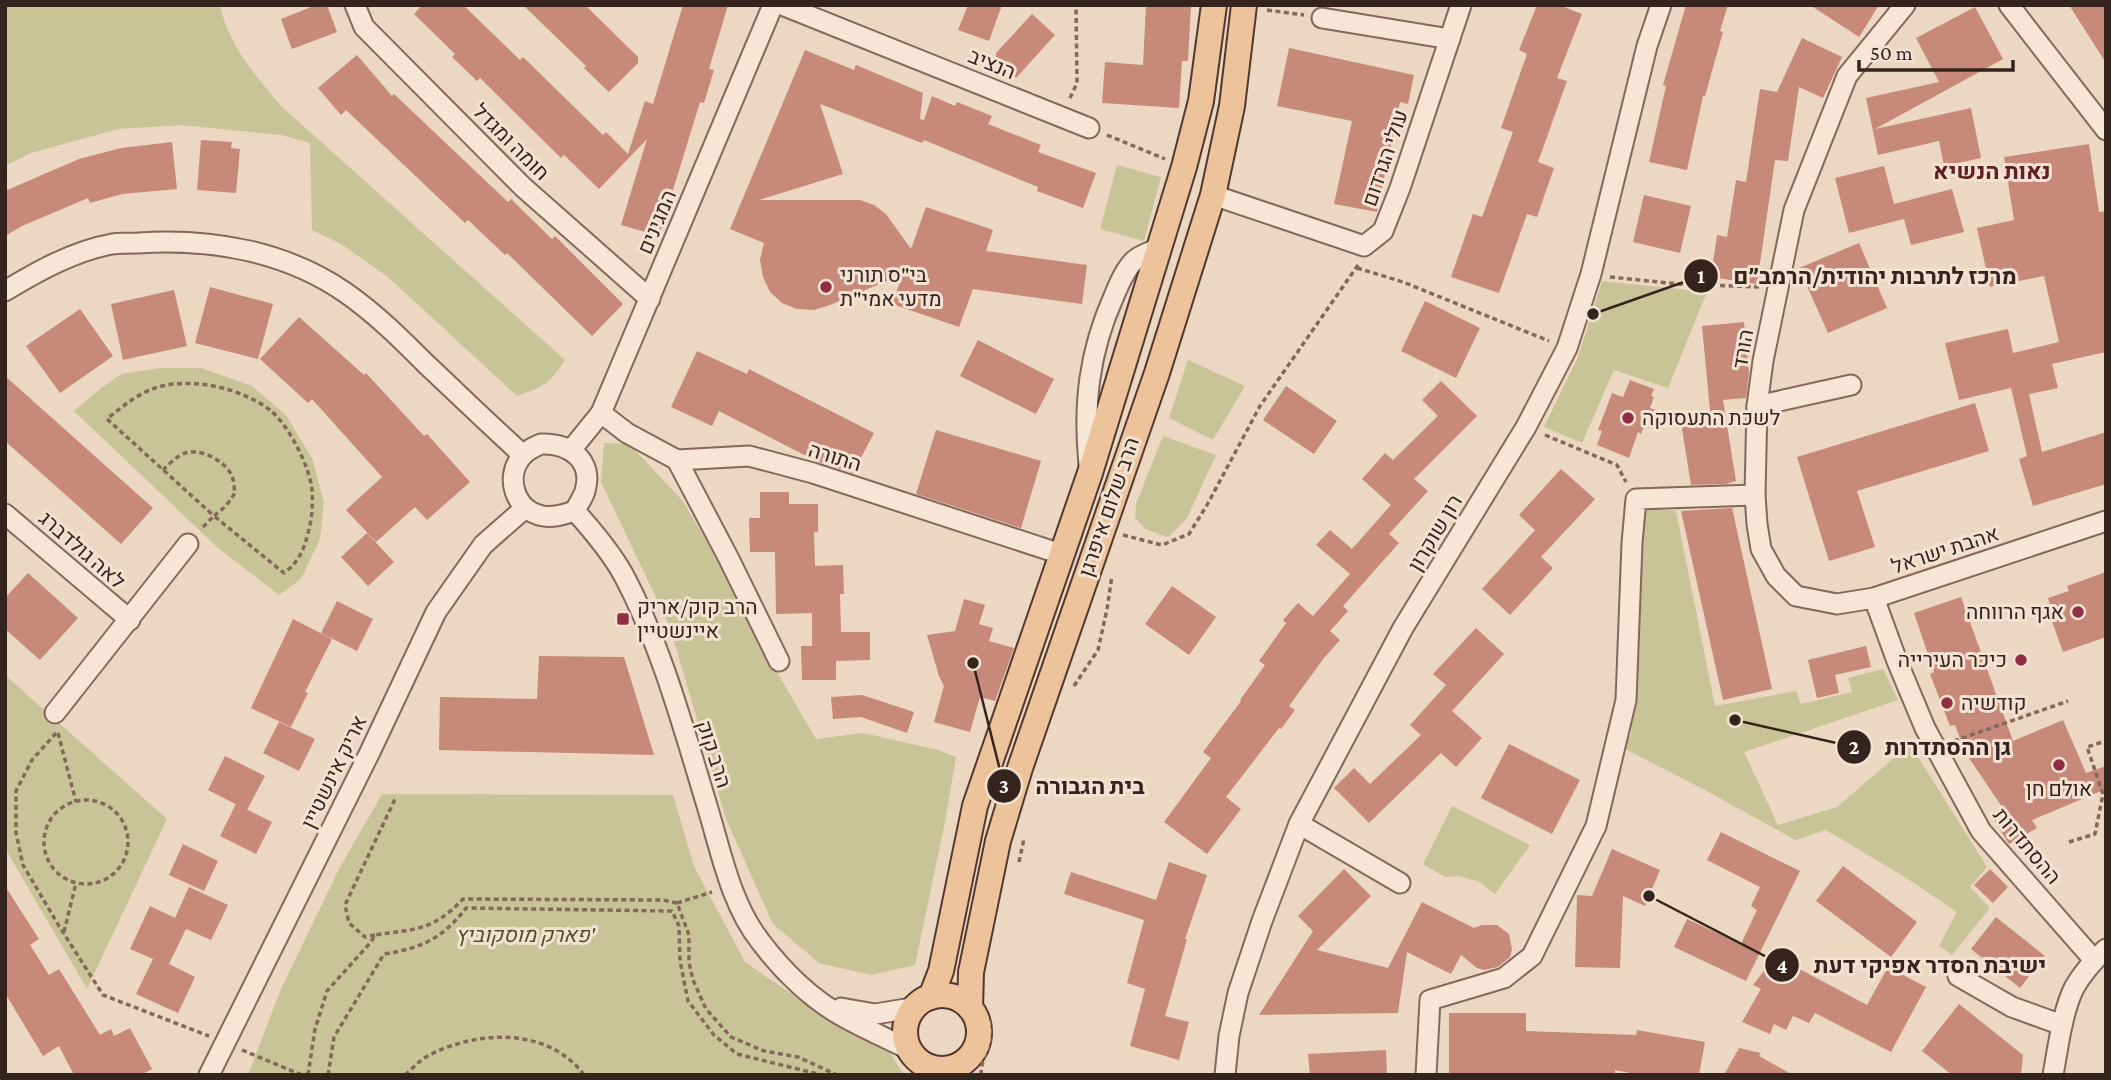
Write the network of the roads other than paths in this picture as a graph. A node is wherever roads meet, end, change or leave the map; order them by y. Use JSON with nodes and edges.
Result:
{"nodes":[{"id":1,"x":355,"y":5,"type":"edge"},
{"id":2,"x":773,"y":5,"type":"edge"},
{"id":3,"x":782,"y":5,"type":"edge"},
{"id":4,"x":1214,"y":5,"type":"edge"},
{"id":5,"x":1461,"y":5,"type":"edge"},
{"id":6,"x":1661,"y":5,"type":"edge"},
{"id":7,"x":1905,"y":5,"type":"edge"},
{"id":8,"x":2009,"y":5,"type":"edge"},
{"id":9,"x":1244,"y":6,"type":"edge"},
{"id":10,"x":1322,"y":18,"type":"road end"},
{"id":11,"x":1450,"y":39,"type":"junction"},
{"id":12,"x":1089,"y":128,"type":"road end"},
{"id":13,"x":2106,"y":130,"type":"edge"},
{"id":14,"x":1213,"y":195,"type":"junction"},
{"id":15,"x":5,"y":291,"type":"edge"},
{"id":16,"x":650,"y":299,"type":"junction"},
{"id":17,"x":1851,"y":385,"type":"dead end"},
{"id":18,"x":1757,"y":406,"type":"junction"},
{"id":19,"x":601,"y":413,"type":"junction"},
{"id":20,"x":571,"y":450,"type":"junction"},
{"id":21,"x":523,"y":455,"type":"junction"},
{"id":22,"x":677,"y":460,"type":"junction"},
{"id":23,"x":1755,"y":495,"type":"junction"},
{"id":24,"x":526,"y":508,"type":"junction"},
{"id":25,"x":575,"y":511,"type":"junction"},
{"id":26,"x":5,"y":514,"type":"edge"},
{"id":27,"x":2106,"y":521,"type":"edge"},
{"id":28,"x":188,"y":544,"type":"road end"},
{"id":29,"x":1061,"y":554,"type":"junction"},
{"id":30,"x":1796,"y":596,"type":"joint"},
{"id":31,"x":1874,"y":598,"type":"junction"},
{"id":32,"x":130,"y":620,"type":"junction"},
{"id":33,"x":779,"y":661,"type":"dead end"},
{"id":34,"x":55,"y":713,"type":"dead end"},
{"id":35,"x":1299,"y":824,"type":"junction"},
{"id":36,"x":1400,"y":883,"type":"dead end"},
{"id":37,"x":2100,"y":955,"type":"edge"},
{"id":38,"x":1958,"y":976,"type":"dead end"},
{"id":39,"x":820,"y":1002,"type":"junction"},
{"id":40,"x":921,"y":1003,"type":"junction"},
{"id":41,"x":970,"y":1008,"type":"junction"},
{"id":42,"x":2062,"y":1025,"type":"junction"},
{"id":43,"x":915,"y":1060,"type":"edge"},
{"id":44,"x":963,"y":1068,"type":"edge"},
{"id":45,"x":209,"y":1075,"type":"edge"},
{"id":46,"x":1225,"y":1075,"type":"edge"},
{"id":47,"x":1426,"y":1075,"type":"edge"},
{"id":48,"x":2053,"y":1075,"type":"edge"}],
"edges":[{"from":1,"to":16,"type":"street","name":"חומה ומגדל"},
{"from":2,"to":16,"type":"street","name":"המגינים"},
{"from":3,"to":12,"type":"street","name":"הנציב"},
{"from":4,"to":29,"type":"main road","name":"הרב שלום איפרגן"},
{"from":5,"to":11,"type":"street","name":"עולי הגרדום"},
{"from":6,"to":35,"type":"street","name":"רון שוקרון"},
{"from":7,"to":18,"type":"street","name":"הורד"},
{"from":8,"to":13,"type":"street"},
{"from":9,"to":14,"type":"main road","name":"הרב שלום איפרגן"},
{"from":10,"to":11,"type":"street"},
{"from":11,"to":14,"type":"street","name":"עולי הגרדום"},
{"from":14,"to":41,"type":"main road","name":"הרב שלום איפרגן"},
{"from":15,"to":21,"type":"street"},
{"from":16,"to":19,"type":"street","name":"המגינים"},
{"from":17,"to":18,"type":"street"},
{"from":18,"to":23,"type":"street","name":"הורד"},
{"from":19,"to":20,"type":"street","name":"המגינים"},
{"from":19,"to":22,"type":"street"},
{"from":20,"to":21,"type":"street"},
{"from":20,"to":25,"type":"street"},
{"from":21,"to":24,"type":"street"},
{"from":22,"to":29,"type":"street","name":"התורה"},
{"from":22,"to":33,"type":"street"},
{"from":23,"to":30,"type":"street","name":"הורד"},
{"from":23,"to":47,"type":"street"},
{"from":24,"to":25,"type":"street"},
{"from":24,"to":45,"type":"street","name":"אריק אינשטיין"},
{"from":25,"to":39,"type":"street","name":"הרב קוק"},
{"from":26,"to":32,"type":"street","name":"לאה גולדברג"},
{"from":27,"to":31,"type":"street","name":"אהבת ישראל"},
{"from":28,"to":32,"type":"street","name":"לאה גולדברג"},
{"from":29,"to":40,"type":"main road","name":"הרב שלום איפרגן"},
{"from":30,"to":31,"type":"street","name":"אהבת ישראל"},
{"from":31,"to":37,"type":"street","name":"ההסתדרות"},
{"from":32,"to":34,"type":"street","name":"לאה גולדברג"},
{"from":35,"to":36,"type":"street"},
{"from":35,"to":46,"type":"street","name":"רון שוקרון"},
{"from":37,"to":42,"type":"street"},
{"from":38,"to":42,"type":"street"},
{"from":39,"to":40,"type":"street","name":"הרב קוק"},
{"from":39,"to":43,"type":"street","name":"הרב קוק"},
{"from":40,"to":41,"type":"main road"},
{"from":40,"to":43,"type":"main road"},
{"from":41,"to":44,"type":"main road"},
{"from":42,"to":48,"type":"street"},
{"from":43,"to":44,"type":"main road"}]}
